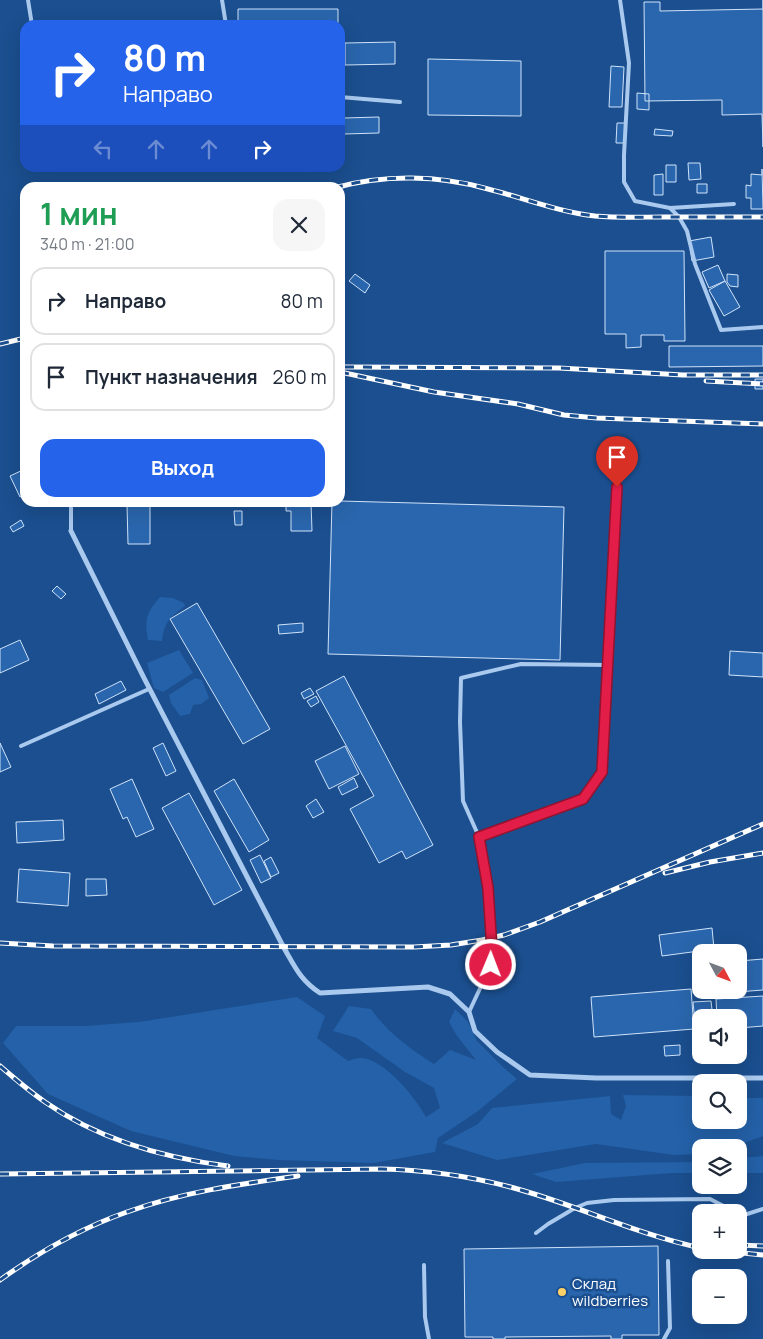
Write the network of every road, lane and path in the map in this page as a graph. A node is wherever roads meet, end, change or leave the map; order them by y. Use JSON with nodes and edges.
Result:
{"nodes":[{"id":1,"x":28,"y":0,"type":"edge"},
{"id":2,"x":222,"y":0,"type":"edge"},
{"id":3,"x":620,"y":0,"type":"edge"},
{"id":4,"x":31,"y":20,"type":"edge"},
{"id":5,"x":225,"y":20,"type":"edge"},
{"id":6,"x":345,"y":97,"type":"edge"},
{"id":7,"x":400,"y":102,"type":"dead end"},
{"id":8,"x":734,"y":204,"type":"dead end"},
{"id":9,"x":670,"y":208,"type":"junction"},
{"id":10,"x":763,"y":327,"type":"edge"},
{"id":11,"x":617,"y":487,"type":"dead end"},
{"id":12,"x":71,"y":507,"type":"edge"},
{"id":13,"x":71,"y":532,"type":"joint"},
{"id":14,"x":608,"y":665,"type":"junction"},
{"id":15,"x":149,"y":689,"type":"junction"},
{"id":16,"x":22,"y":746,"type":"dead end"},
{"id":17,"x":479,"y":837,"type":"junction"},
{"id":18,"x":469,"y":1012,"type":"junction"},
{"id":19,"x":763,"y":1078,"type":"edge"},
{"id":20,"x":720,"y":1204,"type":"edge"},
{"id":21,"x":763,"y":1209,"type":"edge"},
{"id":22,"x":747,"y":1214,"type":"edge"},
{"id":23,"x":536,"y":1233,"type":"dead end"},
{"id":24,"x":668,"y":1261,"type":"dead end"},
{"id":25,"x":424,"y":1265,"type":"dead end"},
{"id":26,"x":429,"y":1339,"type":"edge"},
{"id":27,"x":664,"y":1339,"type":"edge"}],
"edges":[{"from":1,"to":4,"type":"lane"},
{"from":2,"to":5,"type":"lane"},
{"from":3,"to":9,"type":"lane"},
{"from":6,"to":7,"type":"lane"},
{"from":8,"to":9,"type":"lane"},
{"from":9,"to":10,"type":"lane"},
{"from":11,"to":14,"type":"lane"},
{"from":12,"to":13,"type":"lane"},
{"from":13,"to":15,"type":"street"},
{"from":14,"to":17,"type":"lane"},
{"from":14,"to":17,"type":"lane"},
{"from":15,"to":16,"type":"lane"},
{"from":15,"to":18,"type":"street"},
{"from":17,"to":18,"type":"lane"},
{"from":18,"to":19,"type":"street"},
{"from":20,"to":23,"type":"lane"},
{"from":21,"to":22,"type":"lane"},
{"from":24,"to":27,"type":"lane"},
{"from":25,"to":26,"type":"lane"}]}
